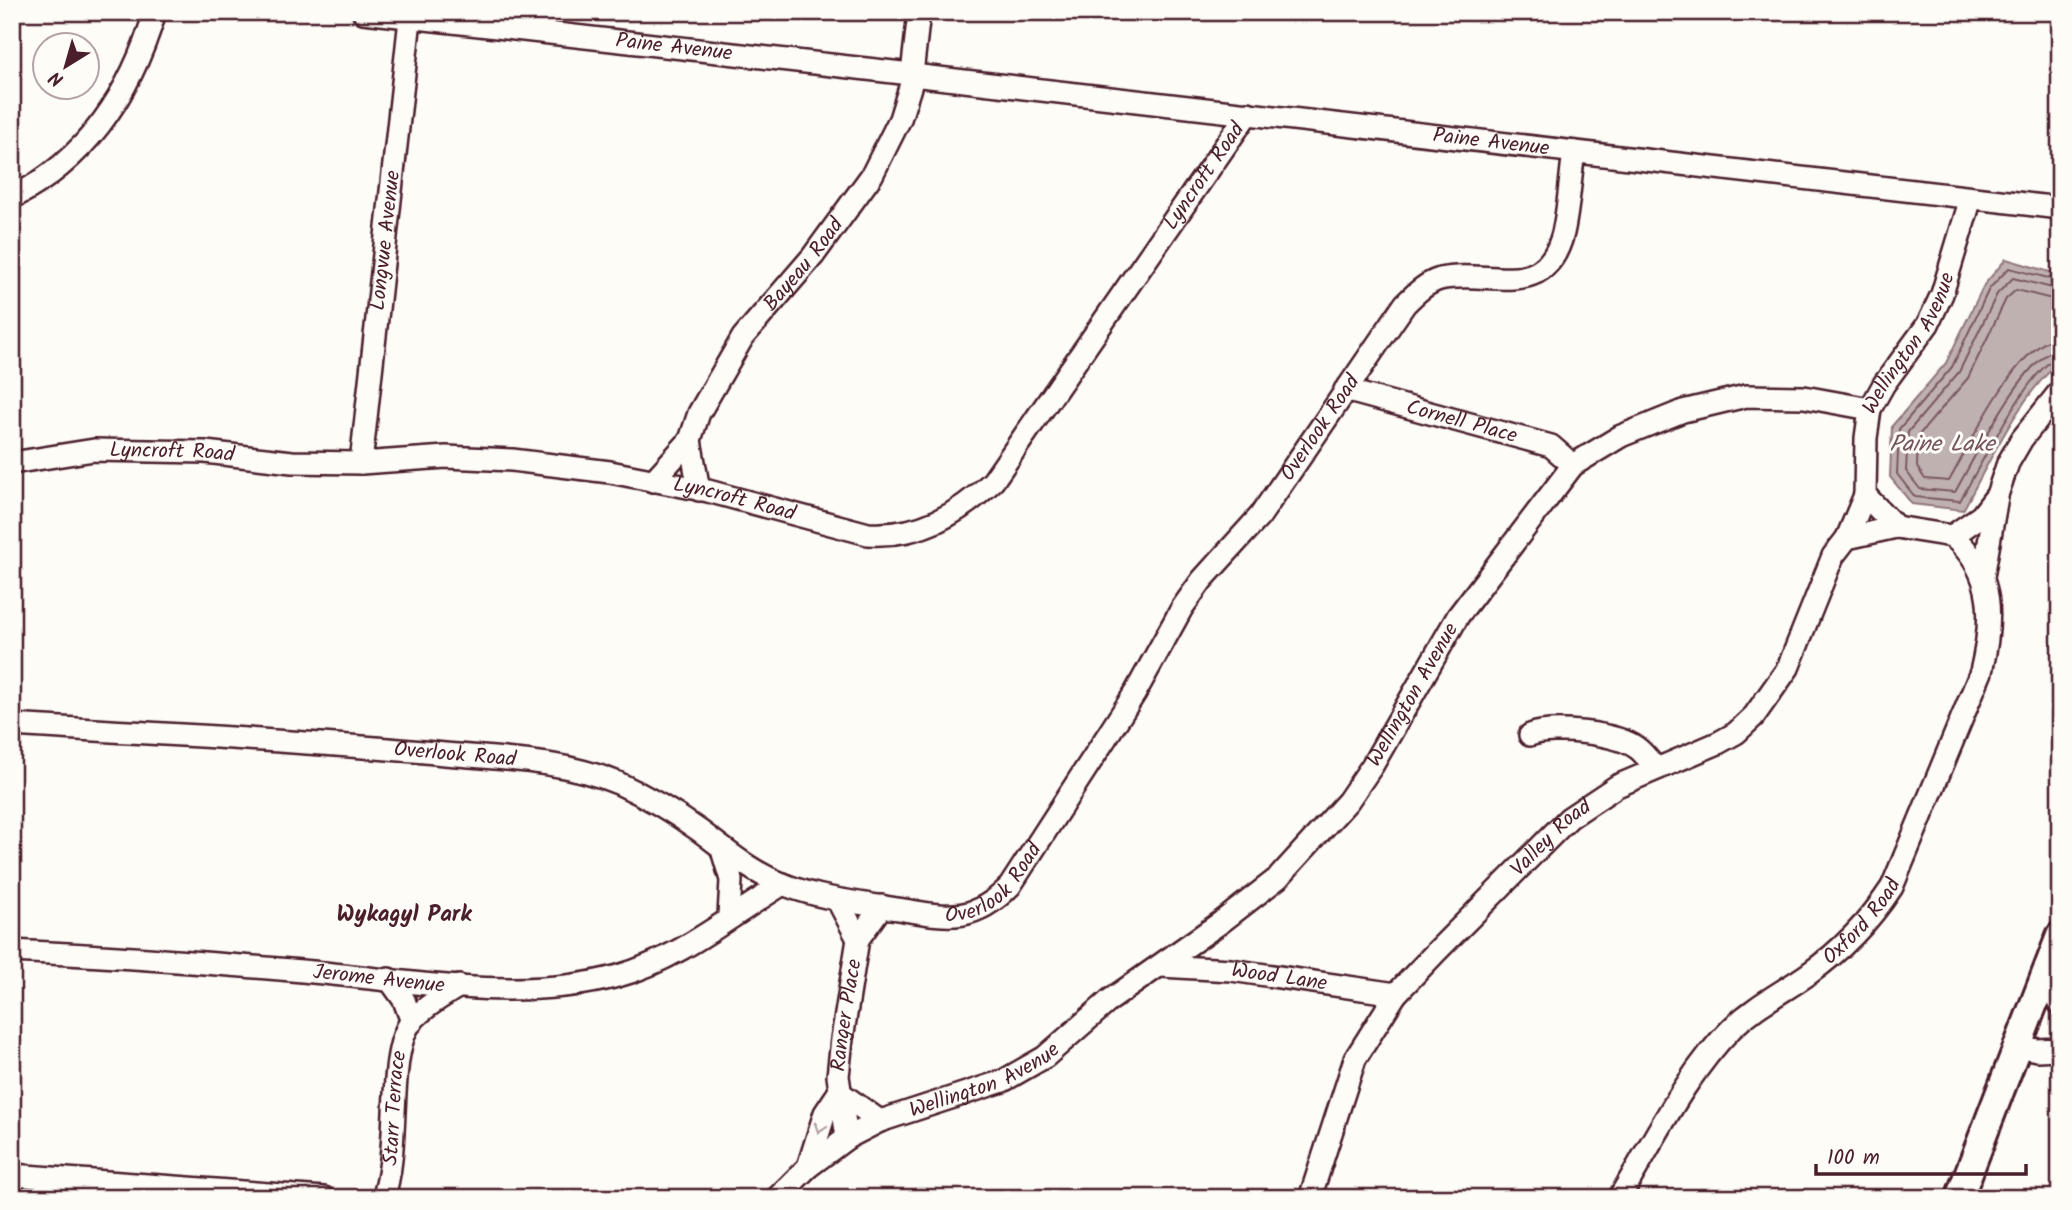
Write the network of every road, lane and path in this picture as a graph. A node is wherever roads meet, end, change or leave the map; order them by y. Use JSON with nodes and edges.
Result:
{"nodes":[{"id":1,"x":155,"y":12,"type":"edge"},
{"id":2,"x":363,"y":12,"type":"edge"},
{"id":3,"x":919,"y":12,"type":"edge"},
{"id":4,"x":410,"y":19,"type":"junction"},
{"id":5,"x":912,"y":75,"type":"junction"},
{"id":6,"x":1248,"y":113,"type":"junction"},
{"id":7,"x":1574,"y":152,"type":"junction"},
{"id":8,"x":12,"y":198,"type":"edge"},
{"id":9,"x":1971,"y":198,"type":"junction"},
{"id":10,"x":2060,"y":208,"type":"edge"},
{"id":11,"x":1345,"y":390,"type":"junction"},
{"id":12,"x":2060,"y":391,"type":"edge"},
{"id":13,"x":1870,"y":410,"type":"junction"},
{"id":14,"x":690,"y":440,"type":"junction"},
{"id":15,"x":12,"y":463,"type":"edge"},
{"id":16,"x":361,"y":463,"type":"junction"},
{"id":17,"x":1573,"y":465,"type":"junction"},
{"id":18,"x":653,"y":481,"type":"junction"},
{"id":19,"x":699,"y":489,"type":"junction"},
{"id":20,"x":1865,"y":495,"type":"junction"},
{"id":21,"x":1997,"y":495,"type":"junction"},
{"id":22,"x":1896,"y":527,"type":"junction"},
{"id":23,"x":1952,"y":536,"type":"junction"},
{"id":24,"x":1847,"y":538,"type":"junction"},
{"id":25,"x":1983,"y":577,"type":"junction"},
{"id":26,"x":12,"y":725,"type":"edge"},
{"id":27,"x":1530,"y":735,"type":"dead end"},
{"id":28,"x":1656,"y":768,"type":"junction"},
{"id":29,"x":722,"y":850,"type":"junction"},
{"id":30,"x":783,"y":884,"type":"junction"},
{"id":31,"x":838,"y":901,"type":"junction"},
{"id":32,"x":882,"y":906,"type":"junction"},
{"id":33,"x":729,"y":916,"type":"junction"},
{"id":34,"x":2060,"y":936,"type":"edge"},
{"id":35,"x":858,"y":939,"type":"junction"},
{"id":36,"x":12,"y":951,"type":"edge"},
{"id":37,"x":1161,"y":966,"type":"junction"},
{"id":38,"x":389,"y":979,"type":"junction"},
{"id":39,"x":2043,"y":980,"type":"junction"},
{"id":40,"x":459,"y":986,"type":"junction"},
{"id":41,"x":1396,"y":994,"type":"junction"},
{"id":42,"x":2060,"y":1004,"type":"edge"},
{"id":43,"x":412,"y":1021,"type":"junction"},
{"id":44,"x":2017,"y":1046,"type":"junction"},
{"id":45,"x":2060,"y":1049,"type":"edge"},
{"id":46,"x":839,"y":1092,"type":"junction"},
{"id":47,"x":880,"y":1121,"type":"junction"},
{"id":48,"x":847,"y":1138,"type":"junction"},
{"id":49,"x":808,"y":1167,"type":"junction"},
{"id":50,"x":12,"y":1175,"type":"edge"},
{"id":51,"x":324,"y":1198,"type":"edge"},
{"id":52,"x":383,"y":1198,"type":"edge"},
{"id":53,"x":777,"y":1198,"type":"edge"},
{"id":54,"x":1310,"y":1198,"type":"edge"},
{"id":55,"x":1619,"y":1198,"type":"edge"},
{"id":56,"x":1959,"y":1198,"type":"edge"}],
"edges":[{"from":1,"to":8,"type":"street"},
{"from":2,"to":4,"type":"street","name":"Paine Avenue"},
{"from":3,"to":5,"type":"street","name":"Bayeau Road"},
{"from":4,"to":5,"type":"street","name":"Paine Avenue"},
{"from":4,"to":16,"type":"street","name":"Longvue Avenue"},
{"from":5,"to":6,"type":"street","name":"Paine Avenue"},
{"from":5,"to":14,"type":"street","name":"Bayeau Road"},
{"from":6,"to":7,"type":"street","name":"Paine Avenue"},
{"from":6,"to":19,"type":"street","name":"Lyncroft Road"},
{"from":7,"to":9,"type":"street","name":"Paine Avenue"},
{"from":7,"to":11,"type":"street","name":"Overlook Road"},
{"from":9,"to":10,"type":"street","name":"Paine Avenue"},
{"from":9,"to":13,"type":"street","name":"Wellington Avenue"},
{"from":11,"to":17,"type":"street","name":"Cornell Place"},
{"from":11,"to":32,"type":"street","name":"Overlook Road"},
{"from":12,"to":21,"type":"street"},
{"from":13,"to":17,"type":"street","name":"Wellington Avenue"},
{"from":13,"to":20,"type":"street","name":"Valley Road"},
{"from":14,"to":18,"type":"street","name":"Bayeau Road"},
{"from":14,"to":19,"type":"street"},
{"from":15,"to":16,"type":"street","name":"Lyncroft Road"},
{"from":16,"to":18,"type":"street","name":"Lyncroft Road"},
{"from":17,"to":37,"type":"street","name":"Wellington Avenue"},
{"from":18,"to":19,"type":"street","name":"Lyncroft Road"},
{"from":20,"to":22,"type":"street"},
{"from":20,"to":24,"type":"street","name":"Valley Road"},
{"from":21,"to":23,"type":"street"},
{"from":21,"to":25,"type":"street"},
{"from":22,"to":23,"type":"street"},
{"from":22,"to":24,"type":"street"},
{"from":23,"to":25,"type":"street"},
{"from":24,"to":28,"type":"street","name":"Valley Road"},
{"from":25,"to":55,"type":"street","name":"Oxford Road"},
{"from":26,"to":29,"type":"street","name":"Overlook Road"},
{"from":27,"to":28,"type":"street"},
{"from":28,"to":41,"type":"street","name":"Valley Road"},
{"from":29,"to":30,"type":"street","name":"Overlook Road"},
{"from":29,"to":33,"type":"street"},
{"from":30,"to":31,"type":"street","name":"Overlook Road"},
{"from":30,"to":33,"type":"street","name":"Jerome Avenue"},
{"from":31,"to":32,"type":"street","name":"Overlook Road"},
{"from":31,"to":35,"type":"street","name":"Ranger Place"},
{"from":32,"to":35,"type":"street","name":"Ranger Place"},
{"from":33,"to":40,"type":"street","name":"Jerome Avenue"},
{"from":34,"to":39,"type":"main road"},
{"from":35,"to":46,"type":"street","name":"Ranger Place"},
{"from":36,"to":38,"type":"street","name":"Jerome Avenue"},
{"from":37,"to":41,"type":"street","name":"Wood Lane"},
{"from":37,"to":47,"type":"street","name":"Wellington Avenue"},
{"from":38,"to":40,"type":"street","name":"Jerome Avenue"},
{"from":38,"to":43,"type":"street","name":"Starr Terrace"},
{"from":39,"to":42,"type":"street"},
{"from":39,"to":44,"type":"main road"},
{"from":40,"to":43,"type":"street","name":"Starr Terrace"},
{"from":41,"to":54,"type":"street","name":"Valley Road"},
{"from":43,"to":52,"type":"street","name":"Starr Terrace"},
{"from":44,"to":45,"type":"street"},
{"from":44,"to":56,"type":"main road"},
{"from":46,"to":47,"type":"street","name":"Ranger Place"},
{"from":46,"to":48,"type":"street","name":"Ranger Place"},
{"from":46,"to":49,"type":"street","name":"Ranger Place","one_way":true},
{"from":47,"to":48,"type":"street","name":"Wellington Avenue"},
{"from":48,"to":49,"type":"street","name":"Wellington Avenue"},
{"from":49,"to":53,"type":"street","name":"Wellington Avenue"},
{"from":50,"to":51,"type":"street"}]}
